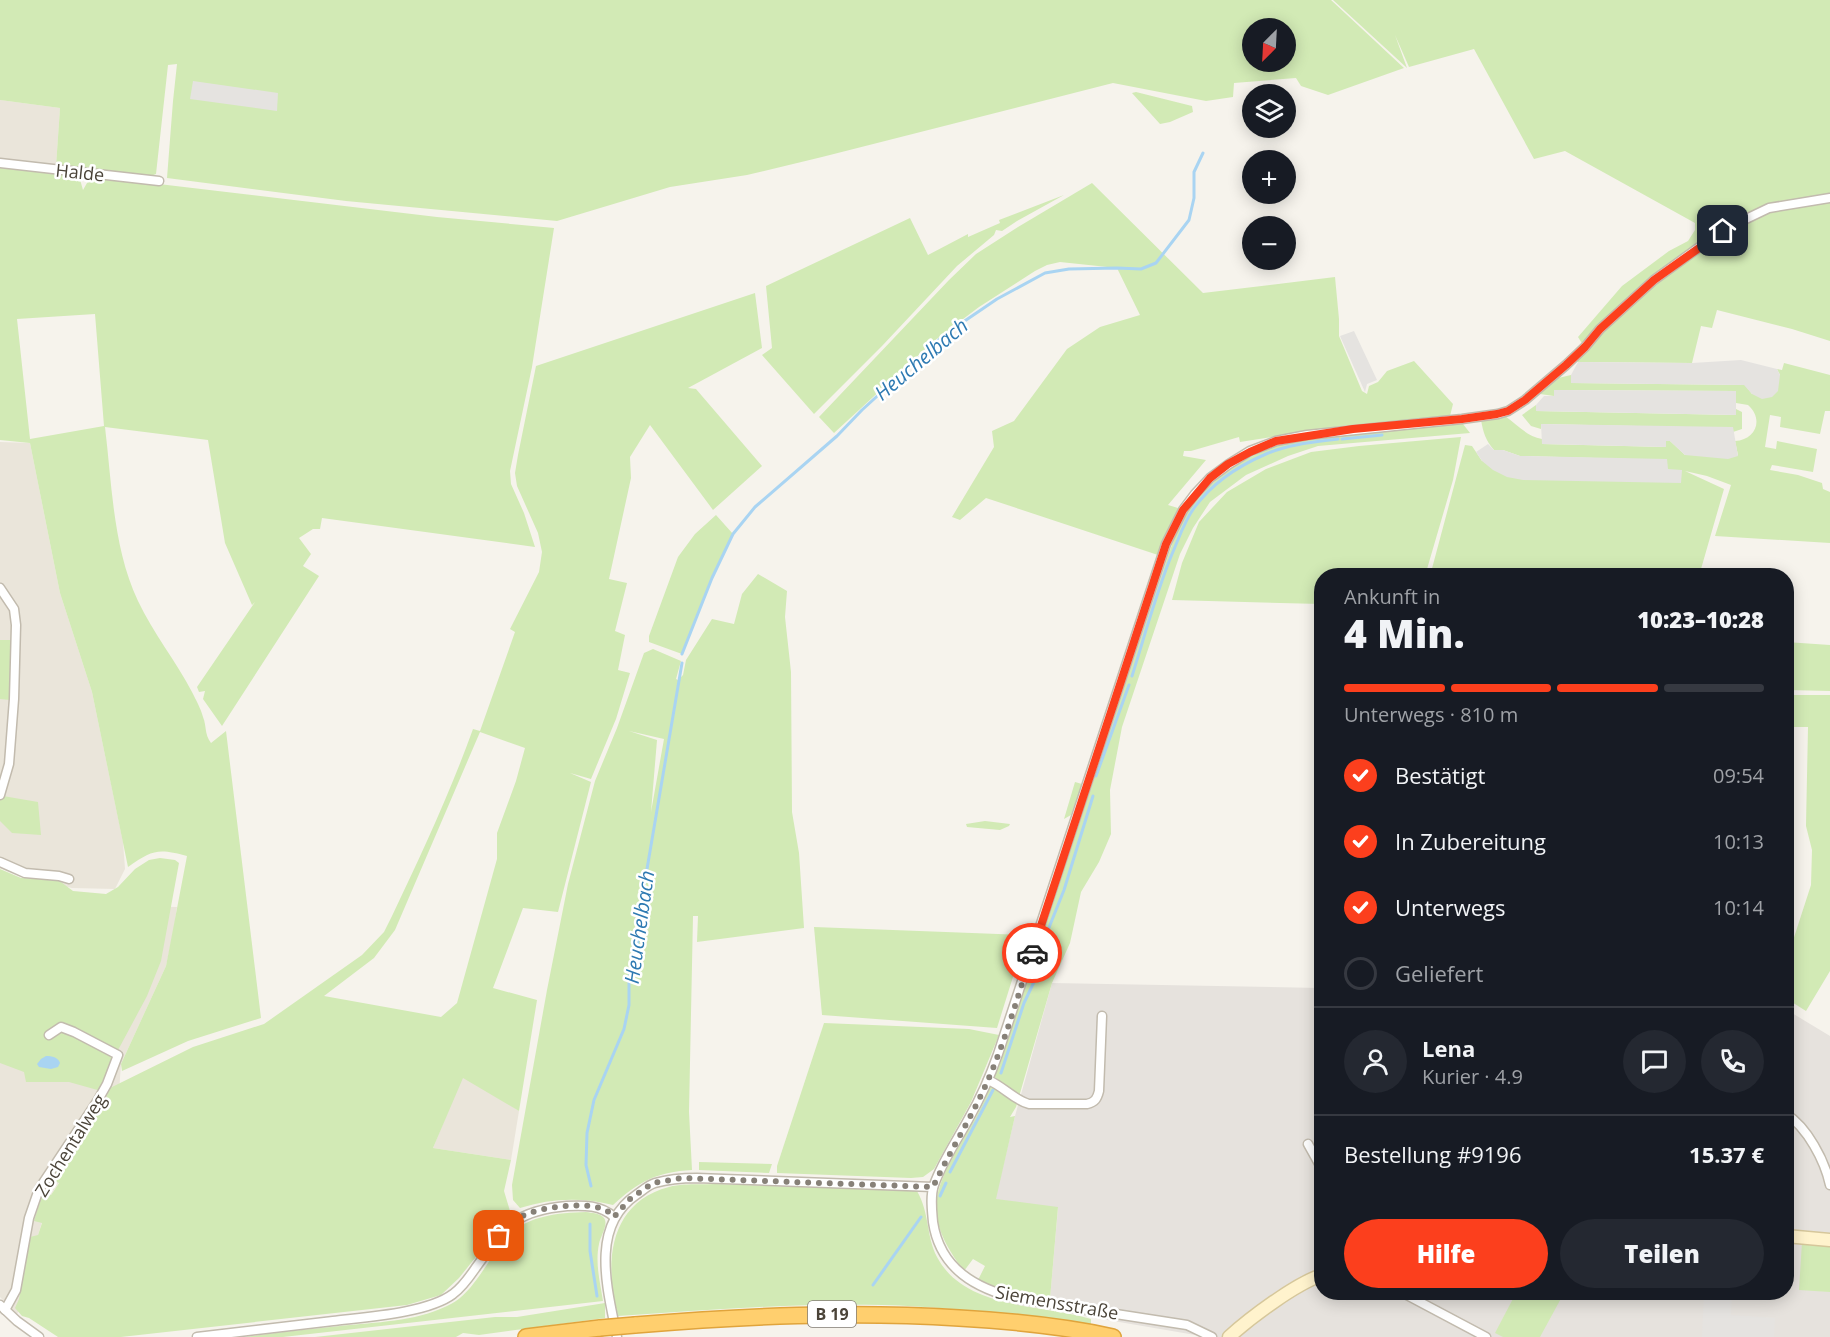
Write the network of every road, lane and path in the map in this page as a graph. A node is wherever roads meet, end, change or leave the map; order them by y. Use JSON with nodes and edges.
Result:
{"nodes":[{"id":1,"x":0,"y":163,"type":"edge"},
{"id":2,"x":159,"y":181,"type":"dead end"},
{"id":3,"x":1830,"y":198,"type":"edge"},
{"id":4,"x":0,"y":588,"type":"edge"},
{"id":5,"x":0,"y":795,"type":"edge"},
{"id":6,"x":0,"y":862,"type":"edge"},
{"id":7,"x":69,"y":879,"type":"dead end"},
{"id":8,"x":1102,"y":1016,"type":"dead end"},
{"id":9,"x":49,"y":1035,"type":"dead end"},
{"id":10,"x":988,"y":1080,"type":"junction"},
{"id":11,"x":1794,"y":1119,"type":"edge"},
{"id":12,"x":1308,"y":1144,"type":"dead end"},
{"id":13,"x":1314,"y":1155,"type":"edge"},
{"id":14,"x":1830,"y":1185,"type":"edge"},
{"id":15,"x":933,"y":1187,"type":"junction"},
{"id":16,"x":614,"y":1217,"type":"junction"},
{"id":17,"x":1794,"y":1237,"type":"edge"},
{"id":18,"x":1830,"y":1240,"type":"edge"},
{"id":19,"x":1314,"y":1279,"type":"edge"},
{"id":20,"x":1416,"y":1300,"type":"edge"},
{"id":21,"x":2,"y":1307,"type":"edge"},
{"id":22,"x":973,"y":1318,"type":"junction"},
{"id":23,"x":39,"y":1337,"type":"edge"},
{"id":24,"x":197,"y":1337,"type":"edge"},
{"id":25,"x":526,"y":1337,"type":"edge"},
{"id":26,"x":617,"y":1337,"type":"edge"},
{"id":27,"x":1060,"y":1337,"type":"edge"},
{"id":28,"x":1113,"y":1337,"type":"edge"},
{"id":29,"x":1212,"y":1337,"type":"edge"},
{"id":30,"x":1229,"y":1337,"type":"edge"},
{"id":31,"x":1485,"y":1337,"type":"edge"}],
"edges":[{"from":1,"to":2,"type":"street","name":"Halde"},
{"from":3,"to":10,"type":"street"},
{"from":4,"to":5,"type":"street"},
{"from":6,"to":7,"type":"street"},
{"from":8,"to":10,"type":"street"},
{"from":9,"to":21,"type":"street","name":"Zochentalweg"},
{"from":10,"to":15,"type":"street"},
{"from":11,"to":14,"type":"street"},
{"from":12,"to":13,"type":"street"},
{"from":15,"to":16,"type":"street"},
{"from":15,"to":29,"type":"street","name":"Siemensstraße"},
{"from":16,"to":24,"type":"street"},
{"from":16,"to":26,"type":"street"},
{"from":17,"to":18,"type":"street"},
{"from":19,"to":30,"type":"street"},
{"from":20,"to":31,"type":"street"},
{"from":21,"to":23,"type":"street"},
{"from":22,"to":25,"type":"highway","number":"B 19","bridge":true},
{"from":22,"to":27,"type":"highway","number":"B 19"},
{"from":22,"to":28,"type":"highway","number":"B 19"}]}
